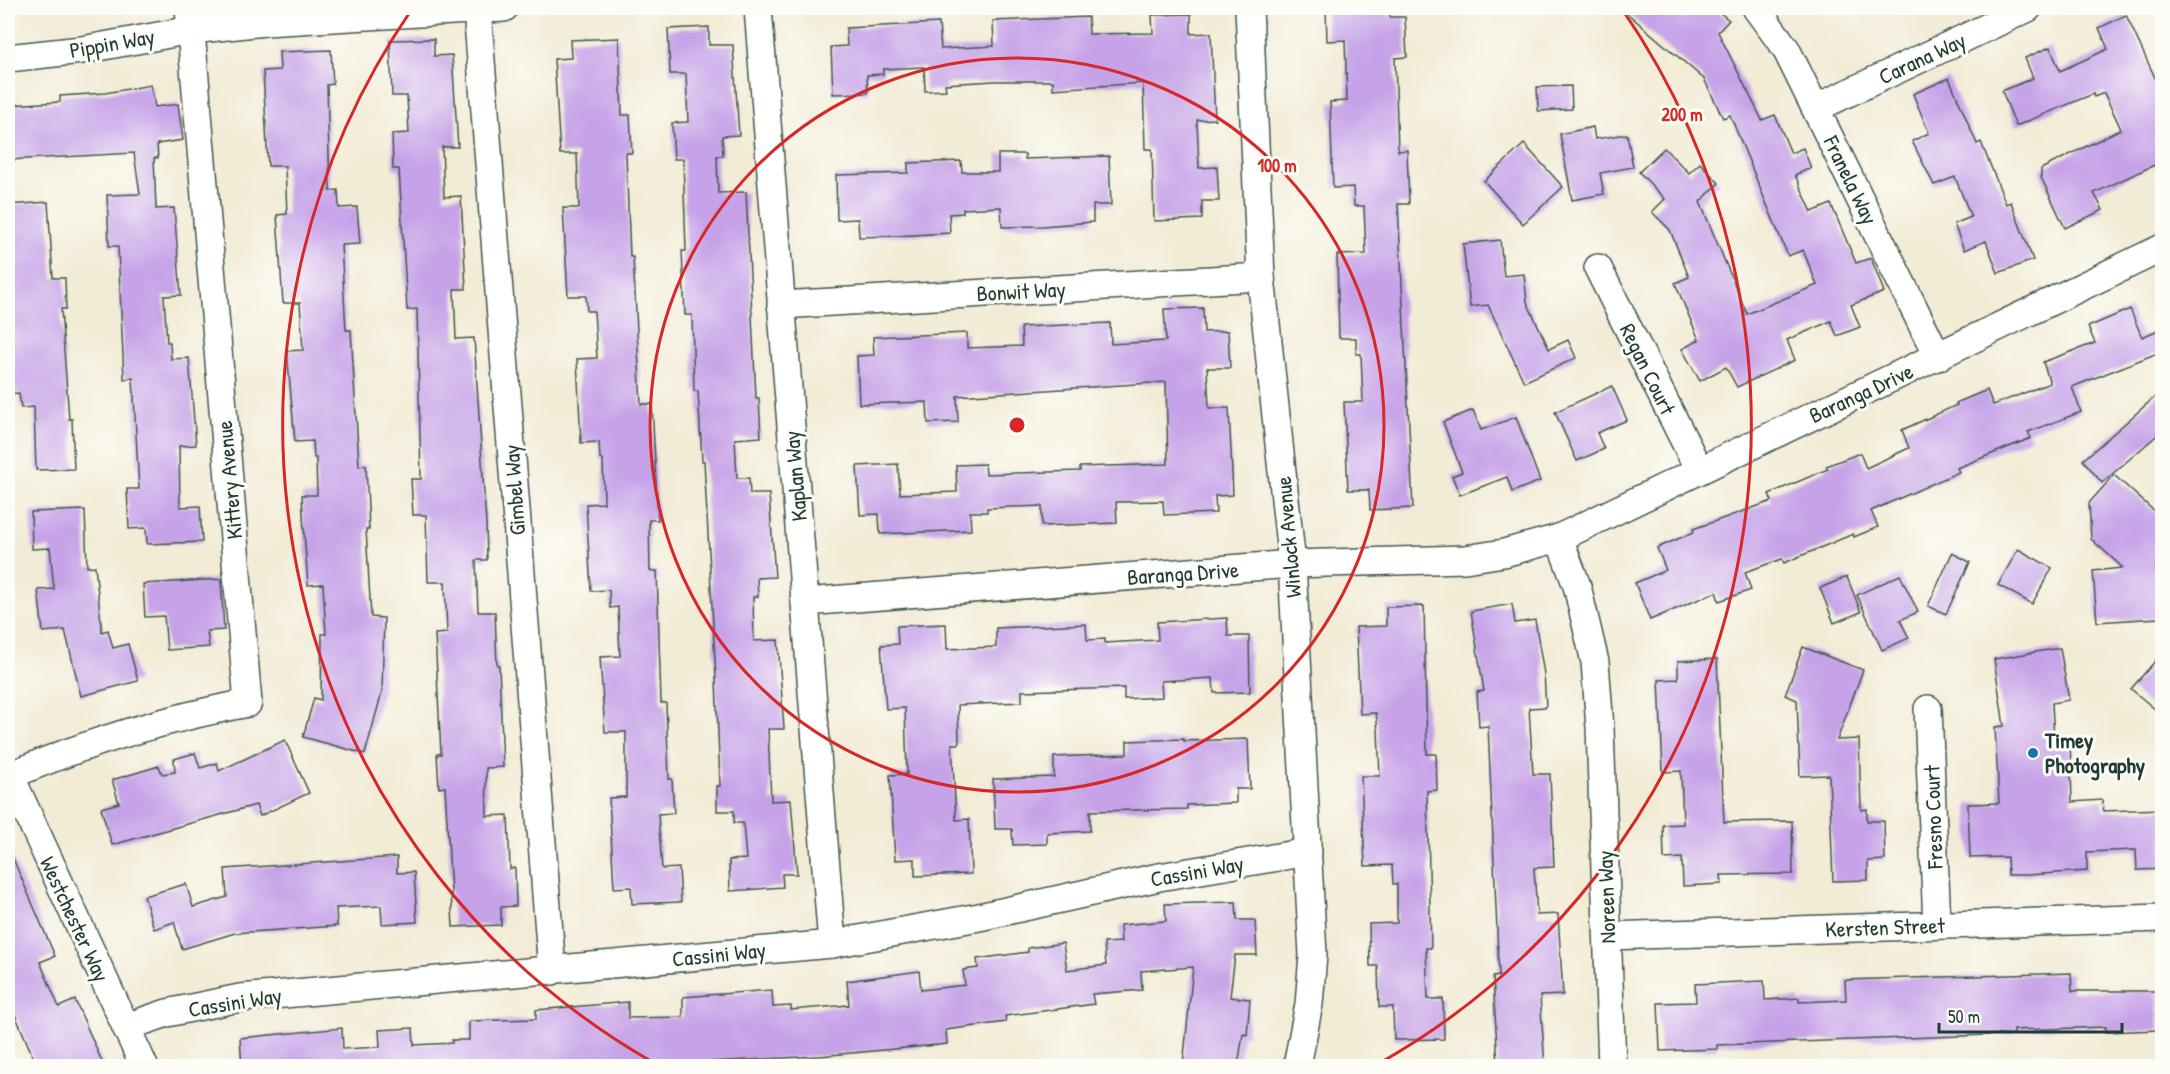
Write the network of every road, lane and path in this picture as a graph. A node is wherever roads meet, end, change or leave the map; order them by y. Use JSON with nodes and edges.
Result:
{"nodes":[{"id":1,"x":504,"y":8,"type":"edge"},
{"id":2,"x":758,"y":8,"type":"edge"},
{"id":3,"x":1249,"y":8,"type":"edge"},
{"id":4,"x":1756,"y":8,"type":"edge"},
{"id":5,"x":2028,"y":8,"type":"edge"},
{"id":6,"x":477,"y":9,"type":"junction"},
{"id":7,"x":190,"y":19,"type":"edge"},
{"id":8,"x":8,"y":58,"type":"edge"},
{"id":9,"x":1816,"y":108,"type":"junction"},
{"id":10,"x":2161,"y":254,"type":"edge"},
{"id":11,"x":1599,"y":268,"type":"dead end"},
{"id":12,"x":1261,"y":277,"type":"junction"},
{"id":13,"x":781,"y":304,"type":"junction"},
{"id":14,"x":1938,"y":357,"type":"junction"},
{"id":15,"x":1698,"y":470,"type":"junction"},
{"id":16,"x":1559,"y":538,"type":"junction"},
{"id":17,"x":1292,"y":564,"type":"junction"},
{"id":18,"x":805,"y":602,"type":"junction"},
{"id":19,"x":1928,"y":709,"type":"dead end"},
{"id":20,"x":8,"y":774,"type":"edge"},
{"id":21,"x":1308,"y":852,"type":"junction"},
{"id":22,"x":2163,"y":918,"type":"edge"},
{"id":23,"x":1937,"y":925,"type":"junction"},
{"id":24,"x":1608,"y":936,"type":"junction"},
{"id":25,"x":832,"y":944,"type":"junction"},
{"id":26,"x":552,"y":971,"type":"junction"},
{"id":27,"x":126,"y":1027,"type":"junction"},
{"id":28,"x":144,"y":1066,"type":"edge"},
{"id":29,"x":1297,"y":1066,"type":"edge"},
{"id":30,"x":1612,"y":1066,"type":"edge"}],
"edges":[{"from":1,"to":6,"type":"street","name":"Pippin Way"},
{"from":2,"to":13,"type":"street","name":"Kaplan Way"},
{"from":3,"to":12,"type":"street","name":"Winlock Avenue"},
{"from":4,"to":9,"type":"street","name":"Franela Way"},
{"from":5,"to":9,"type":"street","name":"Carana Way"},
{"from":6,"to":7,"type":"street","name":"Pippin Way"},
{"from":6,"to":26,"type":"street","name":"Gimbel Way"},
{"from":7,"to":8,"type":"street","name":"Pippin Way"},
{"from":7,"to":20,"type":"street","name":"Kittery Avenue"},
{"from":9,"to":14,"type":"street","name":"Franela Way"},
{"from":10,"to":14,"type":"street","name":"Baranga Drive"},
{"from":11,"to":15,"type":"street","name":"Regan Court"},
{"from":12,"to":13,"type":"street","name":"Bonwit Way"},
{"from":12,"to":17,"type":"street","name":"Winlock Avenue"},
{"from":13,"to":18,"type":"street","name":"Kaplan Way"},
{"from":14,"to":15,"type":"street","name":"Baranga Drive"},
{"from":15,"to":16,"type":"street","name":"Baranga Drive"},
{"from":16,"to":17,"type":"street","name":"Baranga Drive"},
{"from":16,"to":24,"type":"street","name":"Noreen Way"},
{"from":17,"to":18,"type":"street","name":"Baranga Drive"},
{"from":17,"to":21,"type":"street","name":"Winlock Avenue"},
{"from":18,"to":25,"type":"street","name":"Kaplan Way"},
{"from":19,"to":23,"type":"street","name":"Fresno Court"},
{"from":20,"to":27,"type":"street","name":"Westchester Way"},
{"from":21,"to":25,"type":"street","name":"Cassini Way"},
{"from":21,"to":29,"type":"street","name":"Winlock Avenue"},
{"from":22,"to":23,"type":"street","name":"Kersten Street"},
{"from":23,"to":24,"type":"street","name":"Kersten Street"},
{"from":24,"to":30,"type":"street","name":"Noreen Way"},
{"from":25,"to":26,"type":"street","name":"Cassini Way"},
{"from":26,"to":27,"type":"street","name":"Cassini Way"},
{"from":27,"to":28,"type":"street","name":"Westchester Way"}]}
